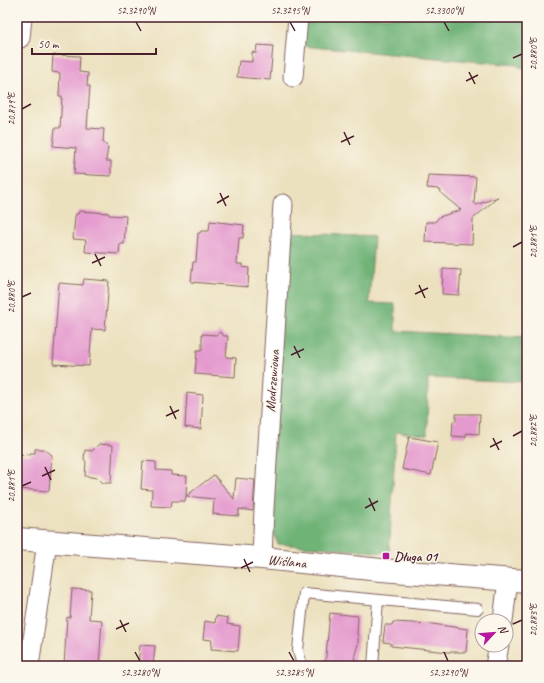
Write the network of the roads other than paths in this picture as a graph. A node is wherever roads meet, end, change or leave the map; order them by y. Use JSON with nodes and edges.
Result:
{"nodes":[{"id":1,"x":22,"y":17,"type":"edge"},
{"id":2,"x":298,"y":17,"type":"edge"},
{"id":3,"x":17,"y":37,"type":"edge"},
{"id":4,"x":293,"y":77,"type":"dead end"},
{"id":5,"x":283,"y":204,"type":"dead end"},
{"id":6,"x":17,"y":539,"type":"edge"},
{"id":7,"x":47,"y":542,"type":"junction"},
{"id":8,"x":262,"y":558,"type":"junction"},
{"id":9,"x":518,"y":580,"type":"edge"},
{"id":10,"x":378,"y":600,"type":"junction"},
{"id":11,"x":478,"y":608,"type":"dead end"},
{"id":12,"x":506,"y":613,"type":"edge"},
{"id":13,"x":498,"y":653,"type":"edge"},
{"id":14,"x":29,"y":666,"type":"edge"},
{"id":15,"x":302,"y":666,"type":"edge"},
{"id":16,"x":373,"y":666,"type":"edge"},
{"id":17,"x":496,"y":666,"type":"edge"}],
"edges":[{"from":1,"to":3,"type":"street"},
{"from":2,"to":4,"type":"street"},
{"from":5,"to":8,"type":"street","name":"Modrzewiowa"},
{"from":6,"to":7,"type":"main road","name":"Wiślana"},
{"from":7,"to":8,"type":"main road","name":"Wiślana"},
{"from":7,"to":14,"type":"street"},
{"from":8,"to":9,"type":"main road","name":"Wiślana"},
{"from":9,"to":12,"type":"street"},
{"from":10,"to":11,"type":"lane"},
{"from":10,"to":15,"type":"lane"},
{"from":10,"to":16,"type":"lane"},
{"from":13,"to":17,"type":"street"}]}
